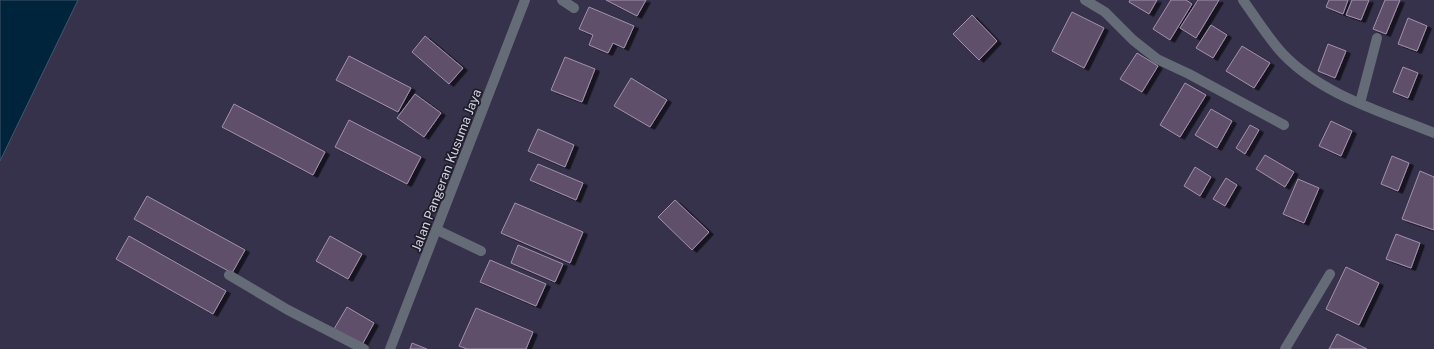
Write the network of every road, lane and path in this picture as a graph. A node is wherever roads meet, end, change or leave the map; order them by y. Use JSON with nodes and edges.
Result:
{"nodes":[{"id":1,"x":525,"y":0,"type":"edge"},
{"id":2,"x":562,"y":0,"type":"edge"},
{"id":3,"x":1085,"y":0,"type":"edge"},
{"id":4,"x":1243,"y":0,"type":"edge"},
{"id":5,"x":574,"y":8,"type":"dead end"},
{"id":6,"x":1377,"y":38,"type":"dead end"},
{"id":7,"x":1360,"y":102,"type":"junction"},
{"id":8,"x":1284,"y":125,"type":"dead end"},
{"id":9,"x":1434,"y":133,"type":"edge"},
{"id":10,"x":437,"y":230,"type":"junction"},
{"id":11,"x":481,"y":251,"type":"dead end"},
{"id":12,"x":1330,"y":274,"type":"dead end"},
{"id":13,"x":228,"y":275,"type":"dead end"},
{"id":14,"x":364,"y":349,"type":"edge"},
{"id":15,"x":390,"y":349,"type":"edge"},
{"id":16,"x":1285,"y":349,"type":"edge"}],
"edges":[{"from":1,"to":10,"type":"street","name":"Jalan Pangeran Kusuma Jaya"},
{"from":2,"to":5,"type":"street"},
{"from":3,"to":8,"type":"street"},
{"from":4,"to":7,"type":"street"},
{"from":6,"to":7,"type":"street"},
{"from":7,"to":9,"type":"street"},
{"from":10,"to":11,"type":"street"},
{"from":10,"to":15,"type":"street","name":"Jalan Pangeran Kusuma Jaya"},
{"from":12,"to":16,"type":"street"},
{"from":13,"to":14,"type":"street"}]}
